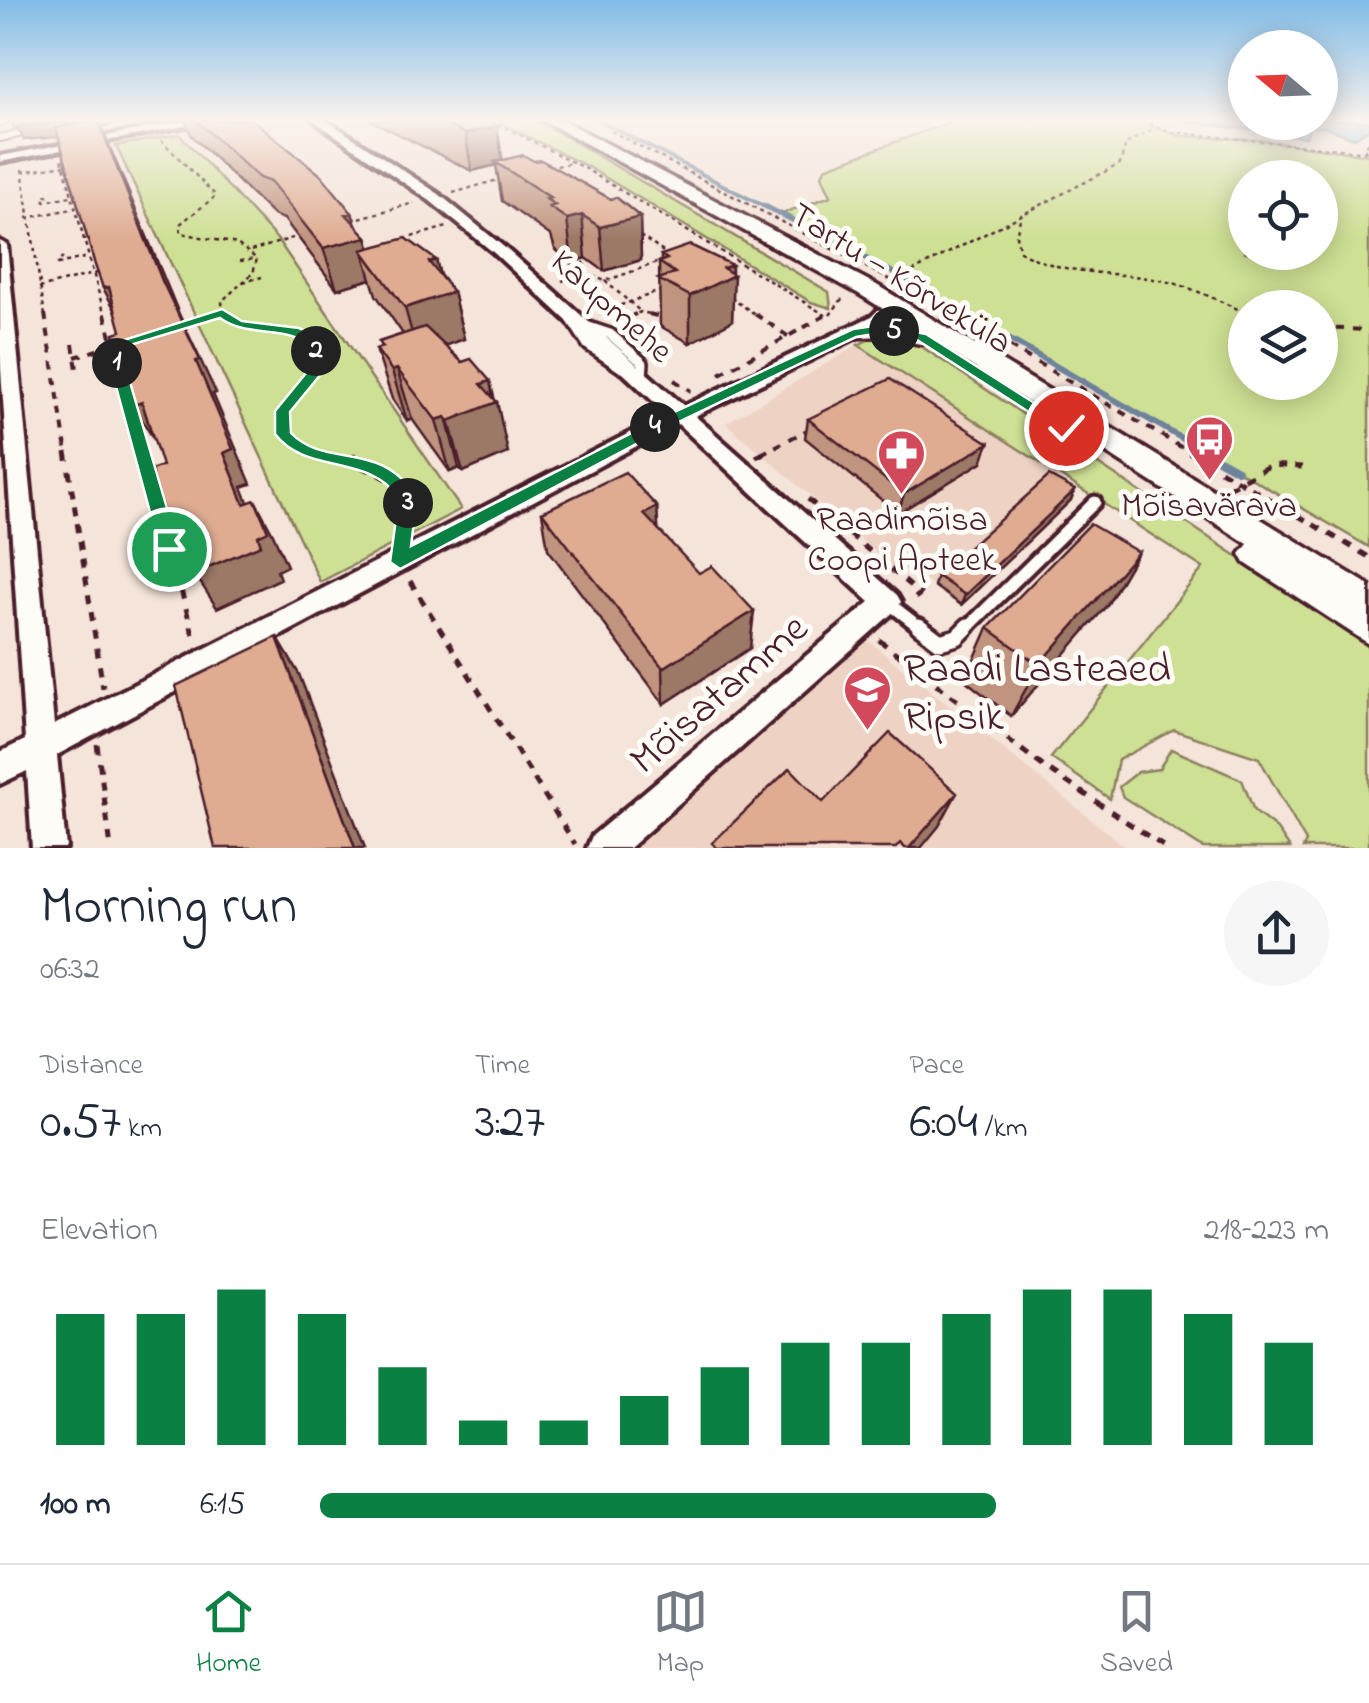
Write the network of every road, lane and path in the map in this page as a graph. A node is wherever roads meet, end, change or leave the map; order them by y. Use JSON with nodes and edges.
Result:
{"nodes":[{"id":1,"x":20,"y":160,"type":"edge"},
{"id":2,"x":62,"y":160,"type":"edge"},
{"id":3,"x":180,"y":160,"type":"edge"},
{"id":4,"x":377,"y":160,"type":"edge"},
{"id":5,"x":568,"y":160,"type":"edge"},
{"id":6,"x":624,"y":160,"type":"edge"},
{"id":7,"x":665,"y":160,"type":"edge"},
{"id":8,"x":1121,"y":160,"type":"edge"},
{"id":9,"x":573,"y":162,"type":"junction"},
{"id":10,"x":71,"y":164,"type":"edge"},
{"id":11,"x":63,"y":165,"type":"junction"},
{"id":12,"x":542,"y":170,"type":"edge"},
{"id":13,"x":22,"y":172,"type":"junction"},
{"id":14,"x":508,"y":178,"type":"edge"},
{"id":15,"x":402,"y":191,"type":"dead end"},
{"id":16,"x":49,"y":195,"type":"dead end"},
{"id":17,"x":72,"y":196,"type":"junction"},
{"id":18,"x":434,"y":198,"type":"junction"},
{"id":19,"x":417,"y":202,"type":"junction"},
{"id":20,"x":84,"y":206,"type":"edge"},
{"id":21,"x":75,"y":208,"type":"junction"},
{"id":22,"x":27,"y":218,"type":"junction"},
{"id":23,"x":1020,"y":219,"type":"junction"},
{"id":24,"x":342,"y":224,"type":"edge"},
{"id":25,"x":447,"y":227,"type":"junction"},
{"id":26,"x":306,"y":234,"type":"edge"},
{"id":27,"x":458,"y":236,"type":"dead end"},
{"id":28,"x":640,"y":236,"type":"dead end"},
{"id":29,"x":404,"y":239,"type":"edge"},
{"id":30,"x":0,"y":245,"type":"edge"},
{"id":31,"x":251,"y":251,"type":"junction"},
{"id":32,"x":63,"y":257,"type":"dead end"},
{"id":33,"x":88,"y":257,"type":"junction"},
{"id":34,"x":256,"y":259,"type":"junction"},
{"id":35,"x":584,"y":260,"type":"dead end"},
{"id":36,"x":240,"y":261,"type":"dead end"},
{"id":37,"x":58,"y":264,"type":"junction"},
{"id":38,"x":61,"y":270,"type":"dead end"},
{"id":39,"x":101,"y":272,"type":"edge"},
{"id":40,"x":585,"y":273,"type":"junction"},
{"id":41,"x":93,"y":274,"type":"junction"},
{"id":42,"x":262,"y":278,"type":"dead end"},
{"id":43,"x":896,"y":280,"type":"junction"},
{"id":44,"x":604,"y":281,"type":"junction"},
{"id":45,"x":242,"y":282,"type":"junction"},
{"id":46,"x":558,"y":282,"type":"dead end"},
{"id":47,"x":38,"y":288,"type":"junction"},
{"id":48,"x":666,"y":289,"type":"edge"},
{"id":49,"x":730,"y":297,"type":"edge"},
{"id":50,"x":632,"y":302,"type":"junction"},
{"id":51,"x":1228,"y":305,"type":"edge"},
{"id":52,"x":613,"y":308,"type":"dead end"},
{"id":53,"x":566,"y":310,"type":"junction"},
{"id":54,"x":891,"y":310,"type":"junction"},
{"id":55,"x":641,"y":312,"type":"junction"},
{"id":56,"x":222,"y":313,"type":"junction"},
{"id":57,"x":670,"y":319,"type":"dead end"},
{"id":58,"x":609,"y":324,"type":"dead end"},
{"id":59,"x":167,"y":329,"type":"edge"},
{"id":60,"x":1338,"y":329,"type":"edge"},
{"id":61,"x":1369,"y":330,"type":"edge"},
{"id":62,"x":853,"y":333,"type":"junction"},
{"id":63,"x":921,"y":337,"type":"junction"},
{"id":64,"x":790,"y":338,"type":"junction"},
{"id":65,"x":130,"y":340,"type":"edge"},
{"id":66,"x":73,"y":344,"type":"dead end"},
{"id":67,"x":112,"y":346,"type":"junction"},
{"id":68,"x":75,"y":357,"type":"junction"},
{"id":69,"x":77,"y":369,"type":"dead end"},
{"id":70,"x":643,"y":378,"type":"junction"},
{"id":71,"x":709,"y":400,"type":"junction"},
{"id":72,"x":675,"y":408,"type":"junction"},
{"id":73,"x":821,"y":422,"type":"edge"},
{"id":74,"x":1084,"y":422,"type":"junction"},
{"id":75,"x":362,"y":453,"type":"dead end"},
{"id":76,"x":346,"y":460,"type":"junction"},
{"id":77,"x":736,"y":467,"type":"junction"},
{"id":78,"x":1302,"y":467,"type":"dead end"},
{"id":79,"x":1239,"y":480,"type":"junction"},
{"id":80,"x":1218,"y":494,"type":"junction"},
{"id":81,"x":1095,"y":502,"type":"dead end"},
{"id":82,"x":1369,"y":557,"type":"edge"},
{"id":83,"x":400,"y":562,"type":"junction"},
{"id":84,"x":888,"y":602,"type":"junction"},
{"id":85,"x":1369,"y":603,"type":"edge"},
{"id":86,"x":860,"y":626,"type":"junction"},
{"id":87,"x":1369,"y":628,"type":"edge"},
{"id":88,"x":198,"y":650,"type":"dead end"},
{"id":89,"x":100,"y":709,"type":"junction"},
{"id":90,"x":41,"y":747,"type":"junction"},
{"id":91,"x":0,"y":769,"type":"edge"},
{"id":92,"x":49,"y":848,"type":"edge"},
{"id":93,"x":111,"y":848,"type":"edge"},
{"id":94,"x":578,"y":848,"type":"edge"},
{"id":95,"x":604,"y":848,"type":"edge"},
{"id":96,"x":1166,"y":848,"type":"edge"}],
"edges":[{"from":1,"to":13,"type":"path"},
{"from":2,"to":11,"type":"path"},
{"from":3,"to":31,"type":"path"},
{"from":4,"to":18,"type":"street","name":"Kaupmehe"},
{"from":5,"to":9,"type":"path"},
{"from":6,"to":54,"type":"main road","name":"Tartu — Kõrveküla"},
{"from":7,"to":43,"type":"path"},
{"from":8,"to":23,"type":"path"},
{"from":9,"to":12,"type":"path"},
{"from":9,"to":64,"type":"path"},
{"from":10,"to":11,"type":"path"},
{"from":11,"to":13,"type":"path"},
{"from":11,"to":17,"type":"path"},
{"from":13,"to":22,"type":"path"},
{"from":14,"to":18,"type":"path"},
{"from":15,"to":19,"type":"path"},
{"from":16,"to":17,"type":"path"},
{"from":17,"to":21,"type":"path"},
{"from":18,"to":19,"type":"path"},
{"from":18,"to":53,"type":"street","name":"Kaupmehe"},
{"from":19,"to":24,"type":"path"},
{"from":19,"to":25,"type":"path"},
{"from":20,"to":21,"type":"path"},
{"from":21,"to":22,"type":"path"},
{"from":21,"to":33,"type":"path"},
{"from":22,"to":47,"type":"path"},
{"from":23,"to":43,"type":"path"},
{"from":23,"to":51,"type":"path"},
{"from":25,"to":27,"type":"path"},
{"from":25,"to":29,"type":"path"},
{"from":26,"to":31,"type":"path"},
{"from":28,"to":44,"type":"path"},
{"from":30,"to":90,"type":"street"},
{"from":31,"to":34,"type":"path"},
{"from":32,"to":37,"type":"path"},
{"from":33,"to":37,"type":"path"},
{"from":33,"to":41,"type":"path"},
{"from":34,"to":36,"type":"path"},
{"from":34,"to":45,"type":"path"},
{"from":35,"to":40,"type":"path"},
{"from":37,"to":38,"type":"path"},
{"from":39,"to":41,"type":"path"},
{"from":40,"to":44,"type":"path"},
{"from":40,"to":46,"type":"path"},
{"from":41,"to":47,"type":"path"},
{"from":41,"to":67,"type":"path"},
{"from":42,"to":45,"type":"path"},
{"from":43,"to":79,"type":"path"},
{"from":44,"to":50,"type":"path"},
{"from":45,"to":56,"type":"path"},
{"from":47,"to":89,"type":"path"},
{"from":48,"to":50,"type":"path"},
{"from":49,"to":64,"type":"path"},
{"from":50,"to":52,"type":"path"},
{"from":50,"to":55,"type":"path"},
{"from":53,"to":70,"type":"street","name":"Kaupmehe"},
{"from":53,"to":70,"type":"lane"},
{"from":54,"to":62,"type":"street"},
{"from":54,"to":63,"type":"main road","name":"Tartu — Kõrveküla"},
{"from":54,"to":71,"type":"street"},
{"from":54,"to":74,"type":"main road","name":"Tartu — Kõrveküla"},
{"from":55,"to":57,"type":"path"},
{"from":55,"to":58,"type":"path"},
{"from":56,"to":59,"type":"path"},
{"from":56,"to":76,"type":"path"},
{"from":60,"to":61,"type":"path"},
{"from":62,"to":63,"type":"main road"},
{"from":62,"to":71,"type":"street"},
{"from":63,"to":87,"type":"main road","name":"Tartu — Kõrveküla"},
{"from":64,"to":72,"type":"path"},
{"from":65,"to":67,"type":"path"},
{"from":66,"to":68,"type":"path"},
{"from":67,"to":68,"type":"path"},
{"from":67,"to":88,"type":"path"},
{"from":68,"to":69,"type":"path"},
{"from":70,"to":72,"type":"street","name":"Kaupmehe"},
{"from":71,"to":72,"type":"street"},
{"from":72,"to":77,"type":"street","name":"Kaupmehe"},
{"from":72,"to":83,"type":"street"},
{"from":73,"to":77,"type":"path"},
{"from":74,"to":80,"type":"lane"},
{"from":74,"to":85,"type":"main road","name":"Tartu — Kõrveküla"},
{"from":75,"to":76,"type":"path"},
{"from":76,"to":83,"type":"path"},
{"from":77,"to":84,"type":"street","name":"Kaupmehe"},
{"from":78,"to":79,"type":"path"},
{"from":79,"to":80,"type":"path"},
{"from":79,"to":82,"type":"path"},
{"from":80,"to":85,"type":"lane"},
{"from":81,"to":84,"type":"lane"},
{"from":83,"to":89,"type":"street"},
{"from":83,"to":94,"type":"path"},
{"from":84,"to":86,"type":"street","name":"Mõisatamme"},
{"from":86,"to":95,"type":"street","name":"Mõisatamme"},
{"from":86,"to":96,"type":"path"},
{"from":89,"to":90,"type":"street"},
{"from":89,"to":93,"type":"path"},
{"from":90,"to":91,"type":"street"},
{"from":90,"to":92,"type":"street"}]}
